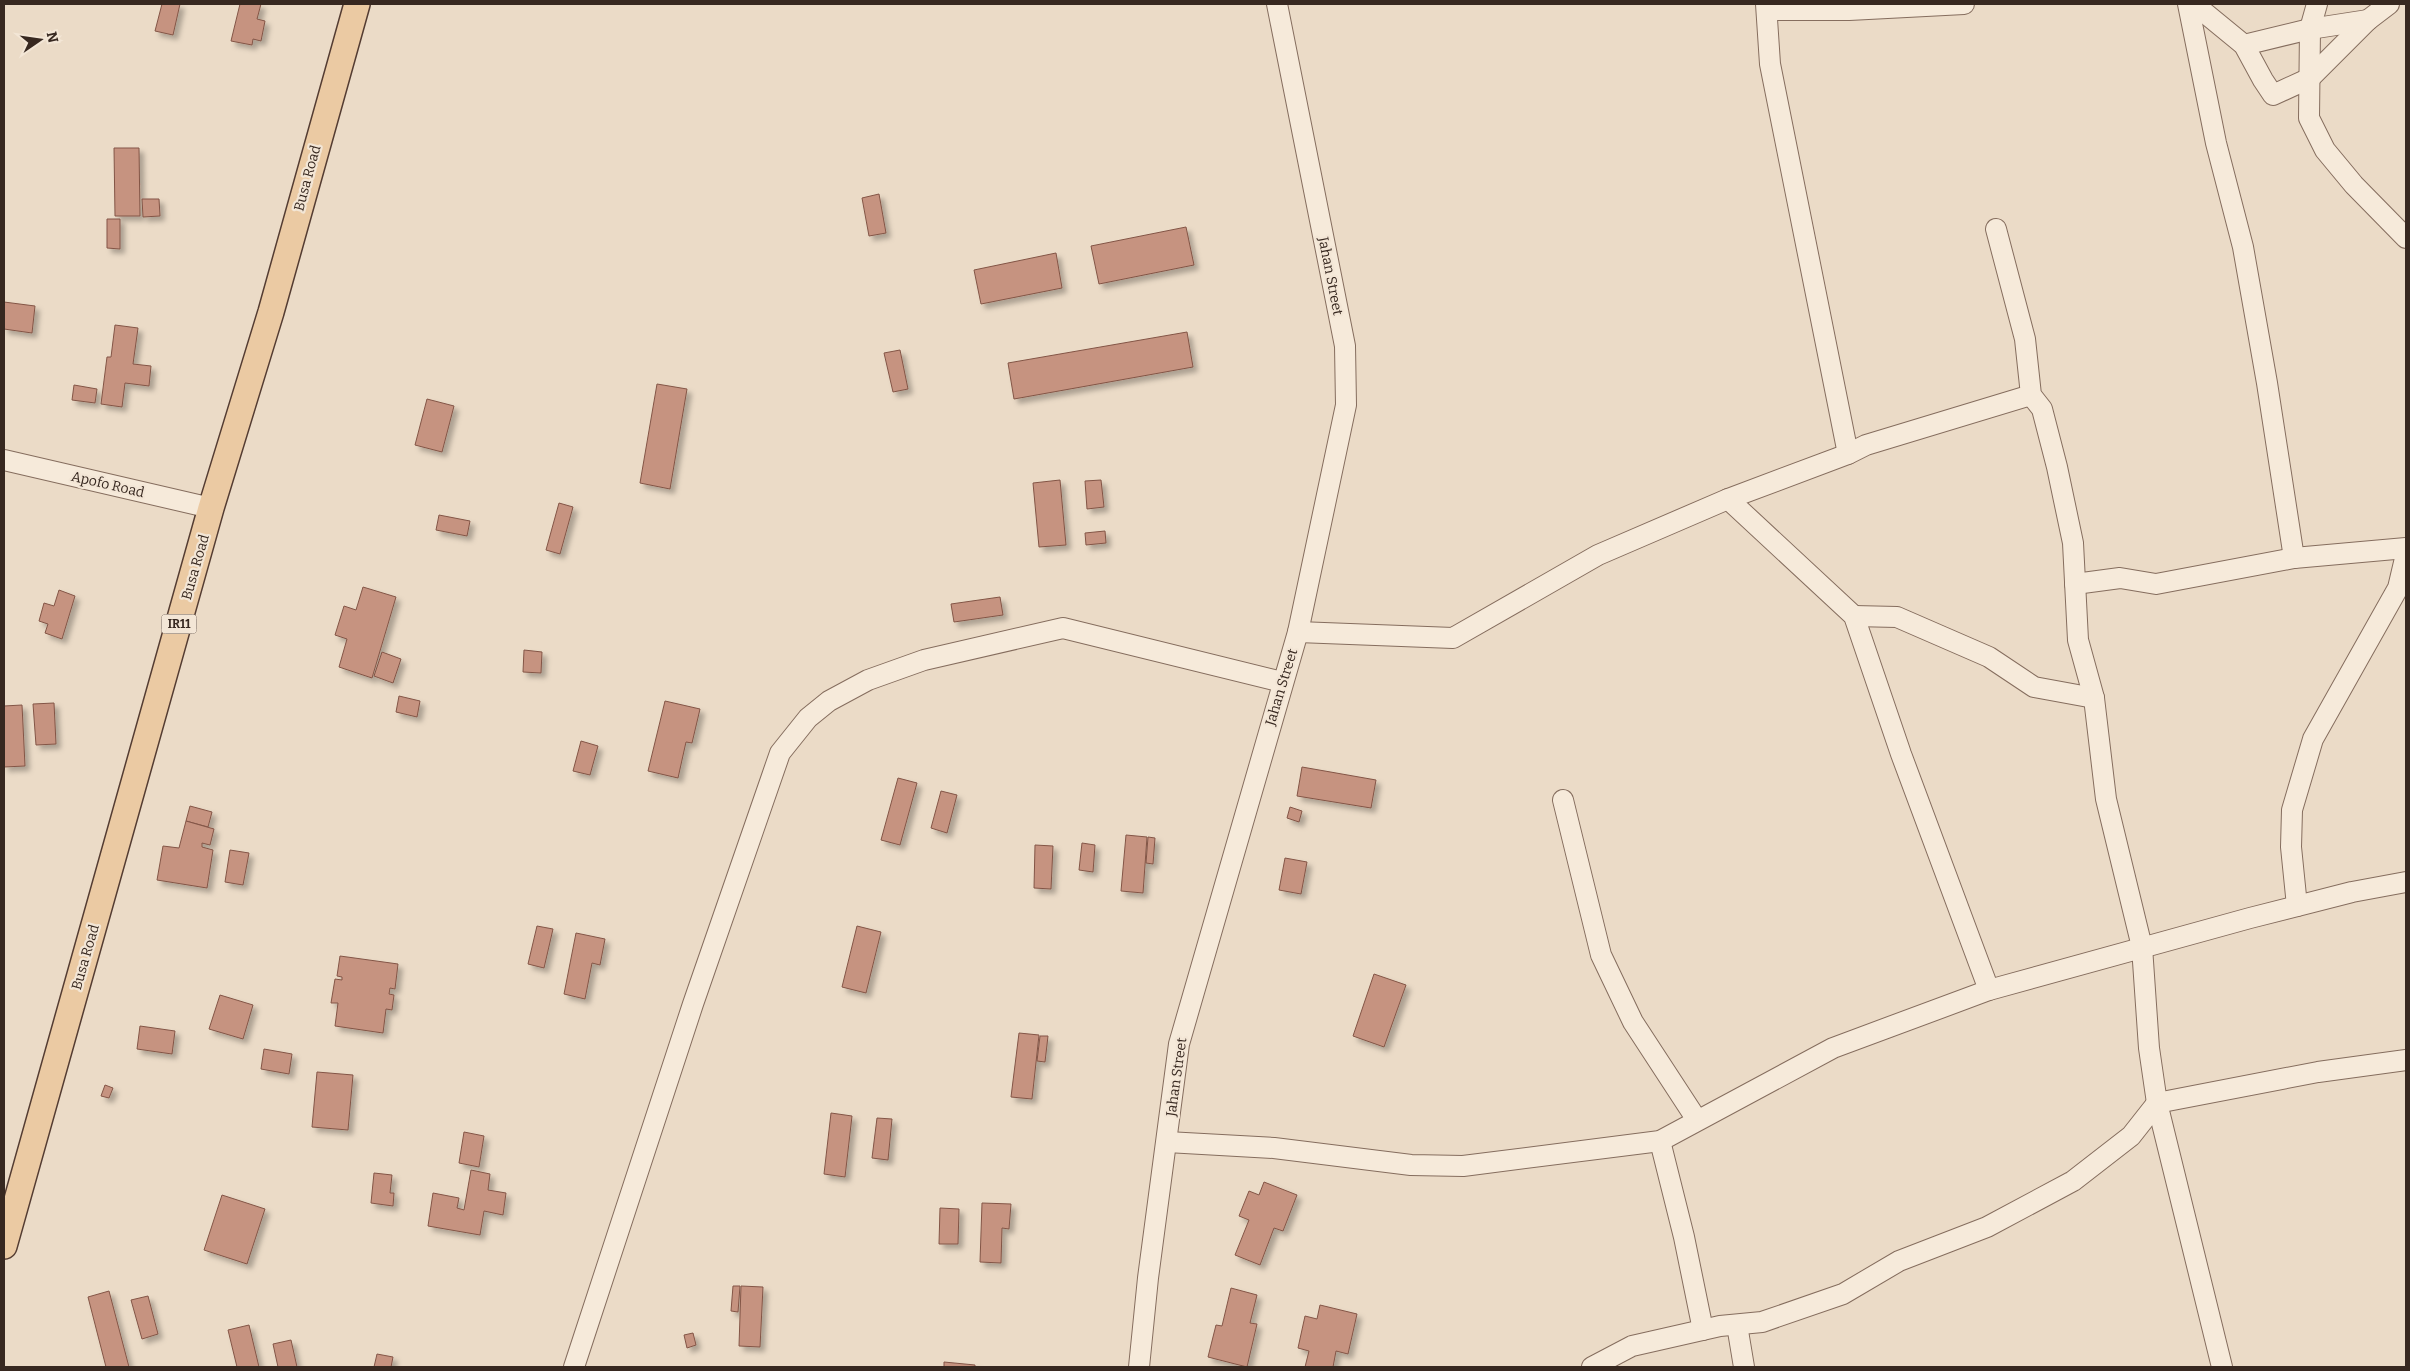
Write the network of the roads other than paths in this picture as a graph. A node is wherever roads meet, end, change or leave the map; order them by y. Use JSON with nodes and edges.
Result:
{"nodes":[{"id":1,"x":357,"y":4,"type":"edge"},
{"id":2,"x":1277,"y":4,"type":"edge"},
{"id":3,"x":1964,"y":4,"type":"edge"},
{"id":4,"x":2188,"y":4,"type":"edge"},
{"id":5,"x":2194,"y":4,"type":"edge"},
{"id":6,"x":2317,"y":4,"type":"edge"},
{"id":7,"x":2390,"y":4,"type":"edge"},
{"id":8,"x":1766,"y":7,"type":"edge"},
{"id":9,"x":2368,"y":20,"type":"junction"},
{"id":10,"x":2310,"y":29,"type":"junction"},
{"id":11,"x":2244,"y":45,"type":"junction"},
{"id":12,"x":2310,"y":78,"type":"junction"},
{"id":13,"x":1996,"y":229,"type":"dead end"},
{"id":14,"x":2406,"y":238,"type":"edge"},
{"id":15,"x":2031,"y":395,"type":"junction"},
{"id":16,"x":1848,"y":454,"type":"junction"},
{"id":17,"x":4,"y":460,"type":"edge"},
{"id":18,"x":1728,"y":499,"type":"junction"},
{"id":19,"x":212,"y":508,"type":"junction"},
{"id":20,"x":2406,"y":548,"type":"edge"},
{"id":21,"x":2406,"y":554,"type":"edge"},
{"id":22,"x":2294,"y":558,"type":"junction"},
{"id":23,"x":2074,"y":584,"type":"junction"},
{"id":24,"x":1854,"y":616,"type":"junction"},
{"id":25,"x":1298,"y":632,"type":"junction"},
{"id":26,"x":1282,"y":682,"type":"junction"},
{"id":27,"x":2094,"y":698,"type":"junction"},
{"id":28,"x":1563,"y":800,"type":"dead end"},
{"id":29,"x":2406,"y":882,"type":"edge"},
{"id":30,"x":2297,"y":906,"type":"junction"},
{"id":31,"x":2142,"y":947,"type":"junction"},
{"id":32,"x":1990,"y":990,"type":"junction"},
{"id":33,"x":2406,"y":1060,"type":"edge"},
{"id":34,"x":2157,"y":1103,"type":"junction"},
{"id":35,"x":1697,"y":1120,"type":"junction"},
{"id":36,"x":1660,"y":1141,"type":"junction"},
{"id":37,"x":1167,"y":1142,"type":"junction"},
{"id":38,"x":4,"y":1246,"type":"edge"},
{"id":39,"x":1737,"y":1325,"type":"junction"},
{"id":40,"x":1703,"y":1330,"type":"junction"},
{"id":41,"x":574,"y":1367,"type":"edge"},
{"id":42,"x":1139,"y":1367,"type":"edge"},
{"id":43,"x":1592,"y":1367,"type":"edge"},
{"id":44,"x":1744,"y":1367,"type":"edge"},
{"id":45,"x":2222,"y":1367,"type":"edge"}],
"edges":[{"from":1,"to":19,"type":"main road","name":"Busa Road","number":"IR11"},
{"from":2,"to":25,"type":"street","name":"Jahan Street"},
{"from":3,"to":8,"type":"street"},
{"from":4,"to":22,"type":"street"},
{"from":5,"to":11,"type":"street"},
{"from":6,"to":10,"type":"street"},
{"from":7,"to":9,"type":"street"},
{"from":8,"to":16,"type":"street"},
{"from":9,"to":10,"type":"street"},
{"from":9,"to":12,"type":"street"},
{"from":10,"to":11,"type":"street"},
{"from":10,"to":12,"type":"street"},
{"from":11,"to":12,"type":"street"},
{"from":12,"to":14,"type":"street"},
{"from":13,"to":15,"type":"street"},
{"from":15,"to":16,"type":"street"},
{"from":15,"to":23,"type":"street"},
{"from":16,"to":18,"type":"street"},
{"from":17,"to":19,"type":"street","name":"Apofo Road"},
{"from":18,"to":24,"type":"street"},
{"from":18,"to":25,"type":"street"},
{"from":19,"to":38,"type":"main road","name":"Busa Road","number":"IR11"},
{"from":20,"to":22,"type":"street"},
{"from":21,"to":30,"type":"street"},
{"from":22,"to":23,"type":"street"},
{"from":23,"to":27,"type":"street"},
{"from":24,"to":27,"type":"street"},
{"from":24,"to":32,"type":"street"},
{"from":25,"to":26,"type":"street","name":"Jahan Street"},
{"from":26,"to":37,"type":"street","name":"Jahan Street"},
{"from":26,"to":41,"type":"street"},
{"from":27,"to":31,"type":"street"},
{"from":28,"to":35,"type":"street"},
{"from":29,"to":30,"type":"street"},
{"from":30,"to":31,"type":"street"},
{"from":31,"to":32,"type":"street"},
{"from":31,"to":34,"type":"street"},
{"from":32,"to":35,"type":"street"},
{"from":33,"to":34,"type":"street"},
{"from":34,"to":39,"type":"street"},
{"from":34,"to":45,"type":"street"},
{"from":35,"to":36,"type":"street"},
{"from":36,"to":37,"type":"street"},
{"from":36,"to":40,"type":"street"},
{"from":37,"to":42,"type":"street","name":"Jahan Street"},
{"from":39,"to":40,"type":"street"},
{"from":39,"to":44,"type":"street"},
{"from":40,"to":43,"type":"street"}]}
